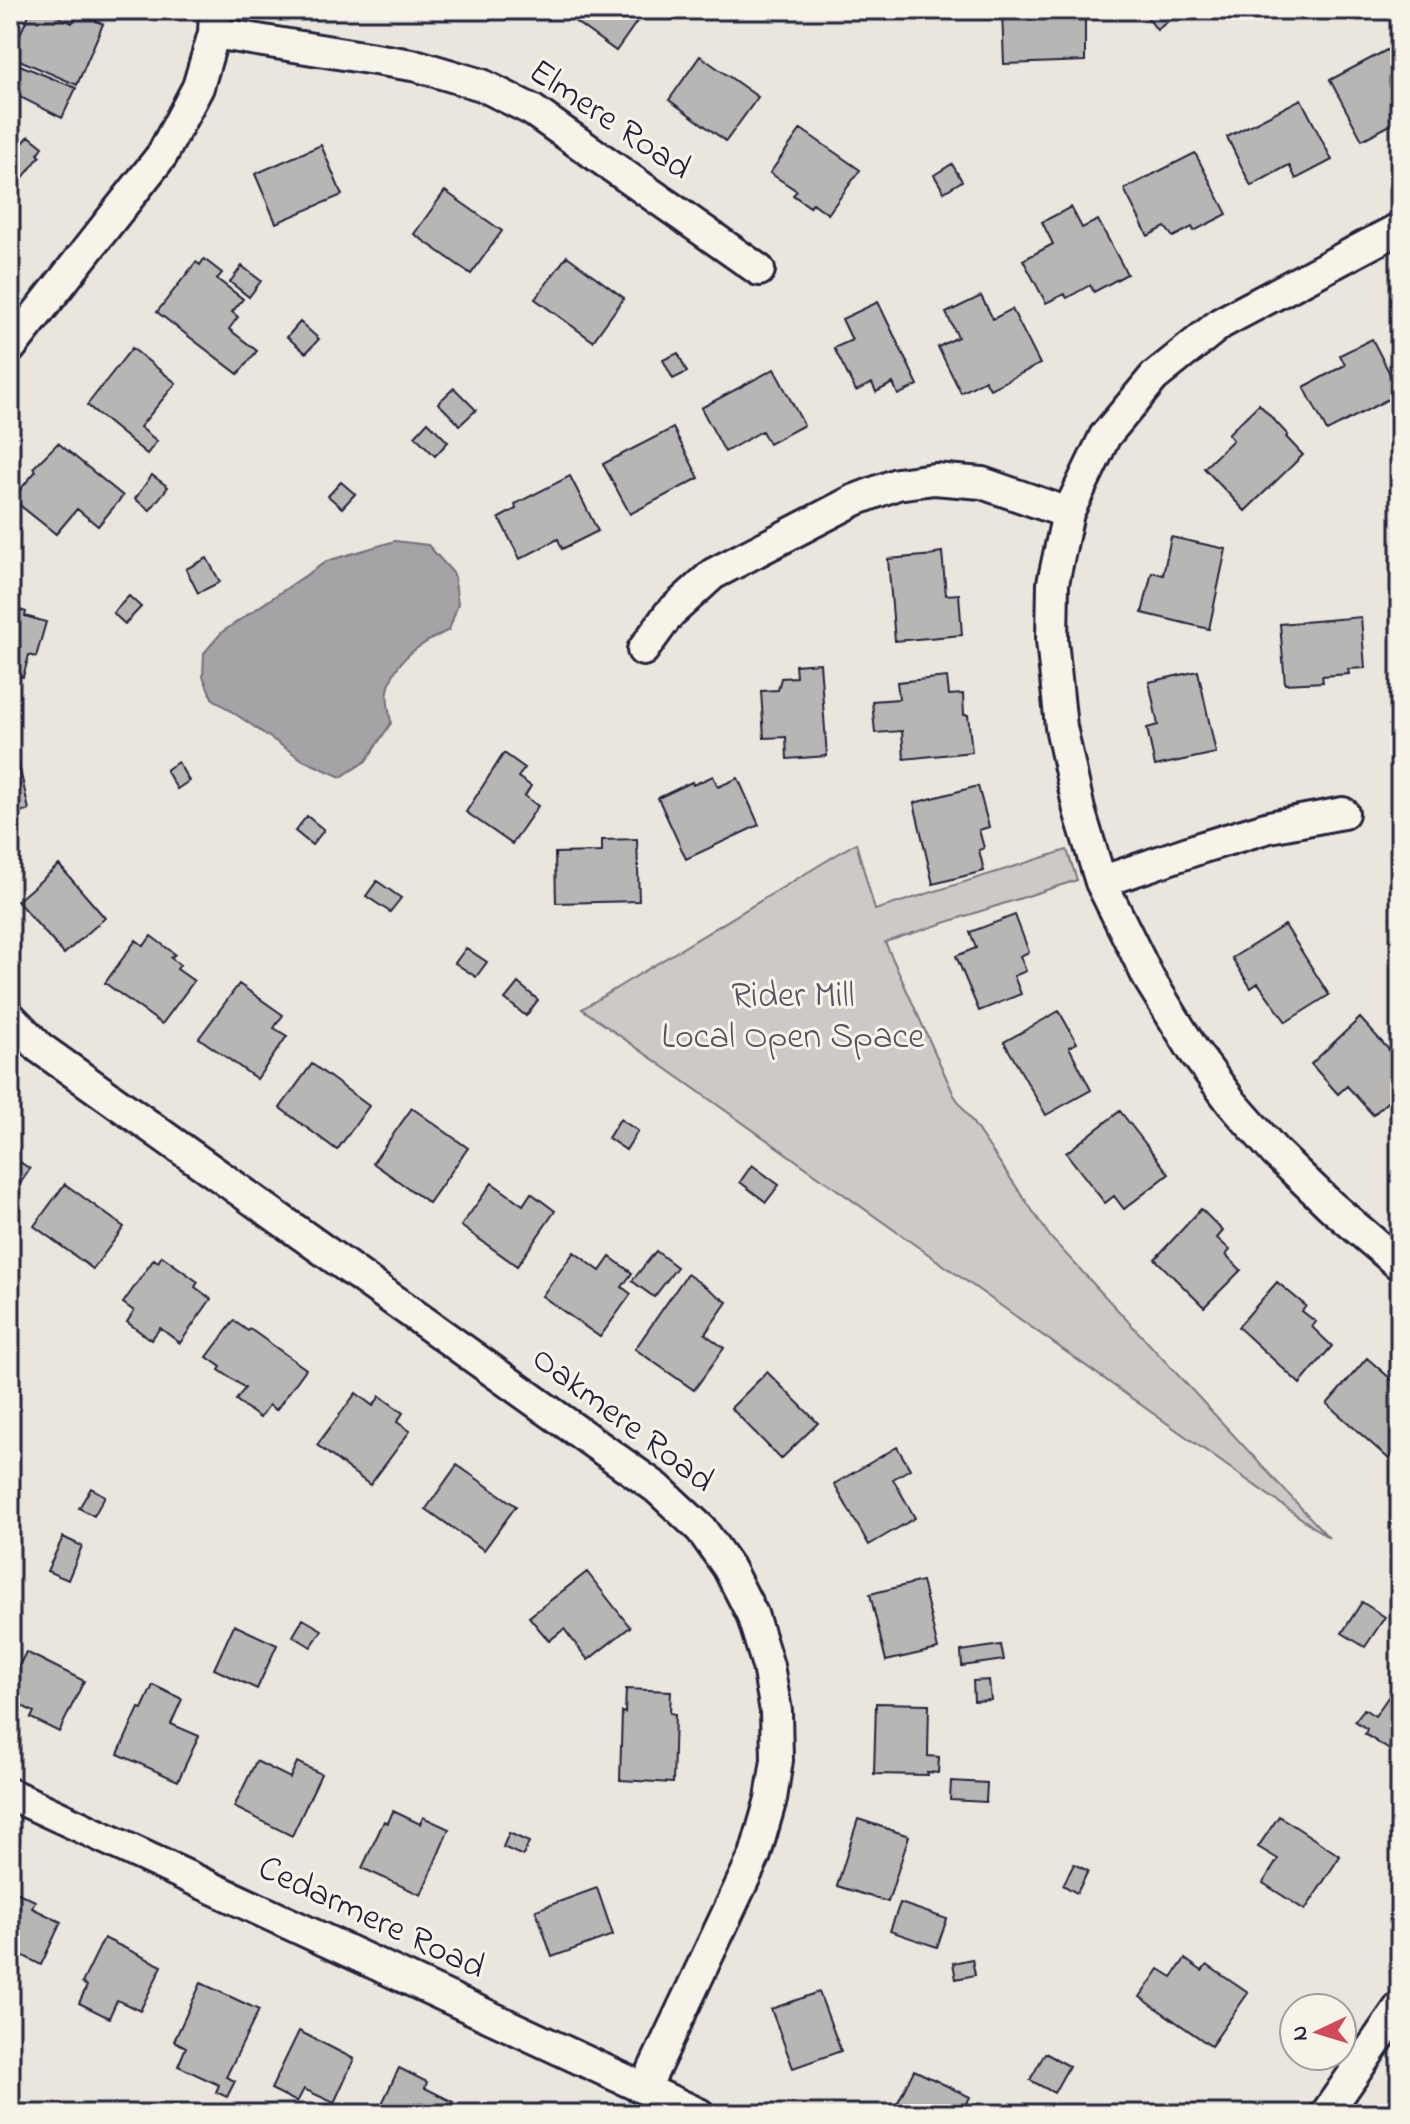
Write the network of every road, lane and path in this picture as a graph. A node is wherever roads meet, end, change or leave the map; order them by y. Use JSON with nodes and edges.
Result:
{"nodes":[{"id":1,"x":214,"y":22,"type":"edge"},
{"id":2,"x":1400,"y":228,"type":"edge"},
{"id":3,"x":759,"y":270,"type":"dead end"},
{"id":4,"x":10,"y":348,"type":"edge"},
{"id":5,"x":1068,"y":513,"type":"junction"},
{"id":6,"x":643,"y":650,"type":"dead end"},
{"id":7,"x":1343,"y":813,"type":"dead end"},
{"id":8,"x":1101,"y":882,"type":"junction"},
{"id":9,"x":10,"y":1017,"type":"edge"},
{"id":10,"x":1400,"y":1265,"type":"edge"},
{"id":11,"x":10,"y":1794,"type":"edge"},
{"id":12,"x":1400,"y":2007,"type":"edge"},
{"id":13,"x":645,"y":2088,"type":"junction"},
{"id":14,"x":699,"y":2114,"type":"edge"},
{"id":15,"x":1326,"y":2114,"type":"edge"}],
"edges":[{"from":1,"to":3,"type":"street","name":"Elmere Road"},
{"from":1,"to":4,"type":"street"},
{"from":2,"to":5,"type":"street"},
{"from":5,"to":6,"type":"street"},
{"from":5,"to":8,"type":"street"},
{"from":7,"to":8,"type":"street"},
{"from":8,"to":10,"type":"street"},
{"from":9,"to":13,"type":"street","name":"Oakmere Road"},
{"from":11,"to":13,"type":"street","name":"Cedarmere Road"},
{"from":12,"to":15,"type":"street"},
{"from":13,"to":14,"type":"street","name":"Cedarmere Road"}]}
